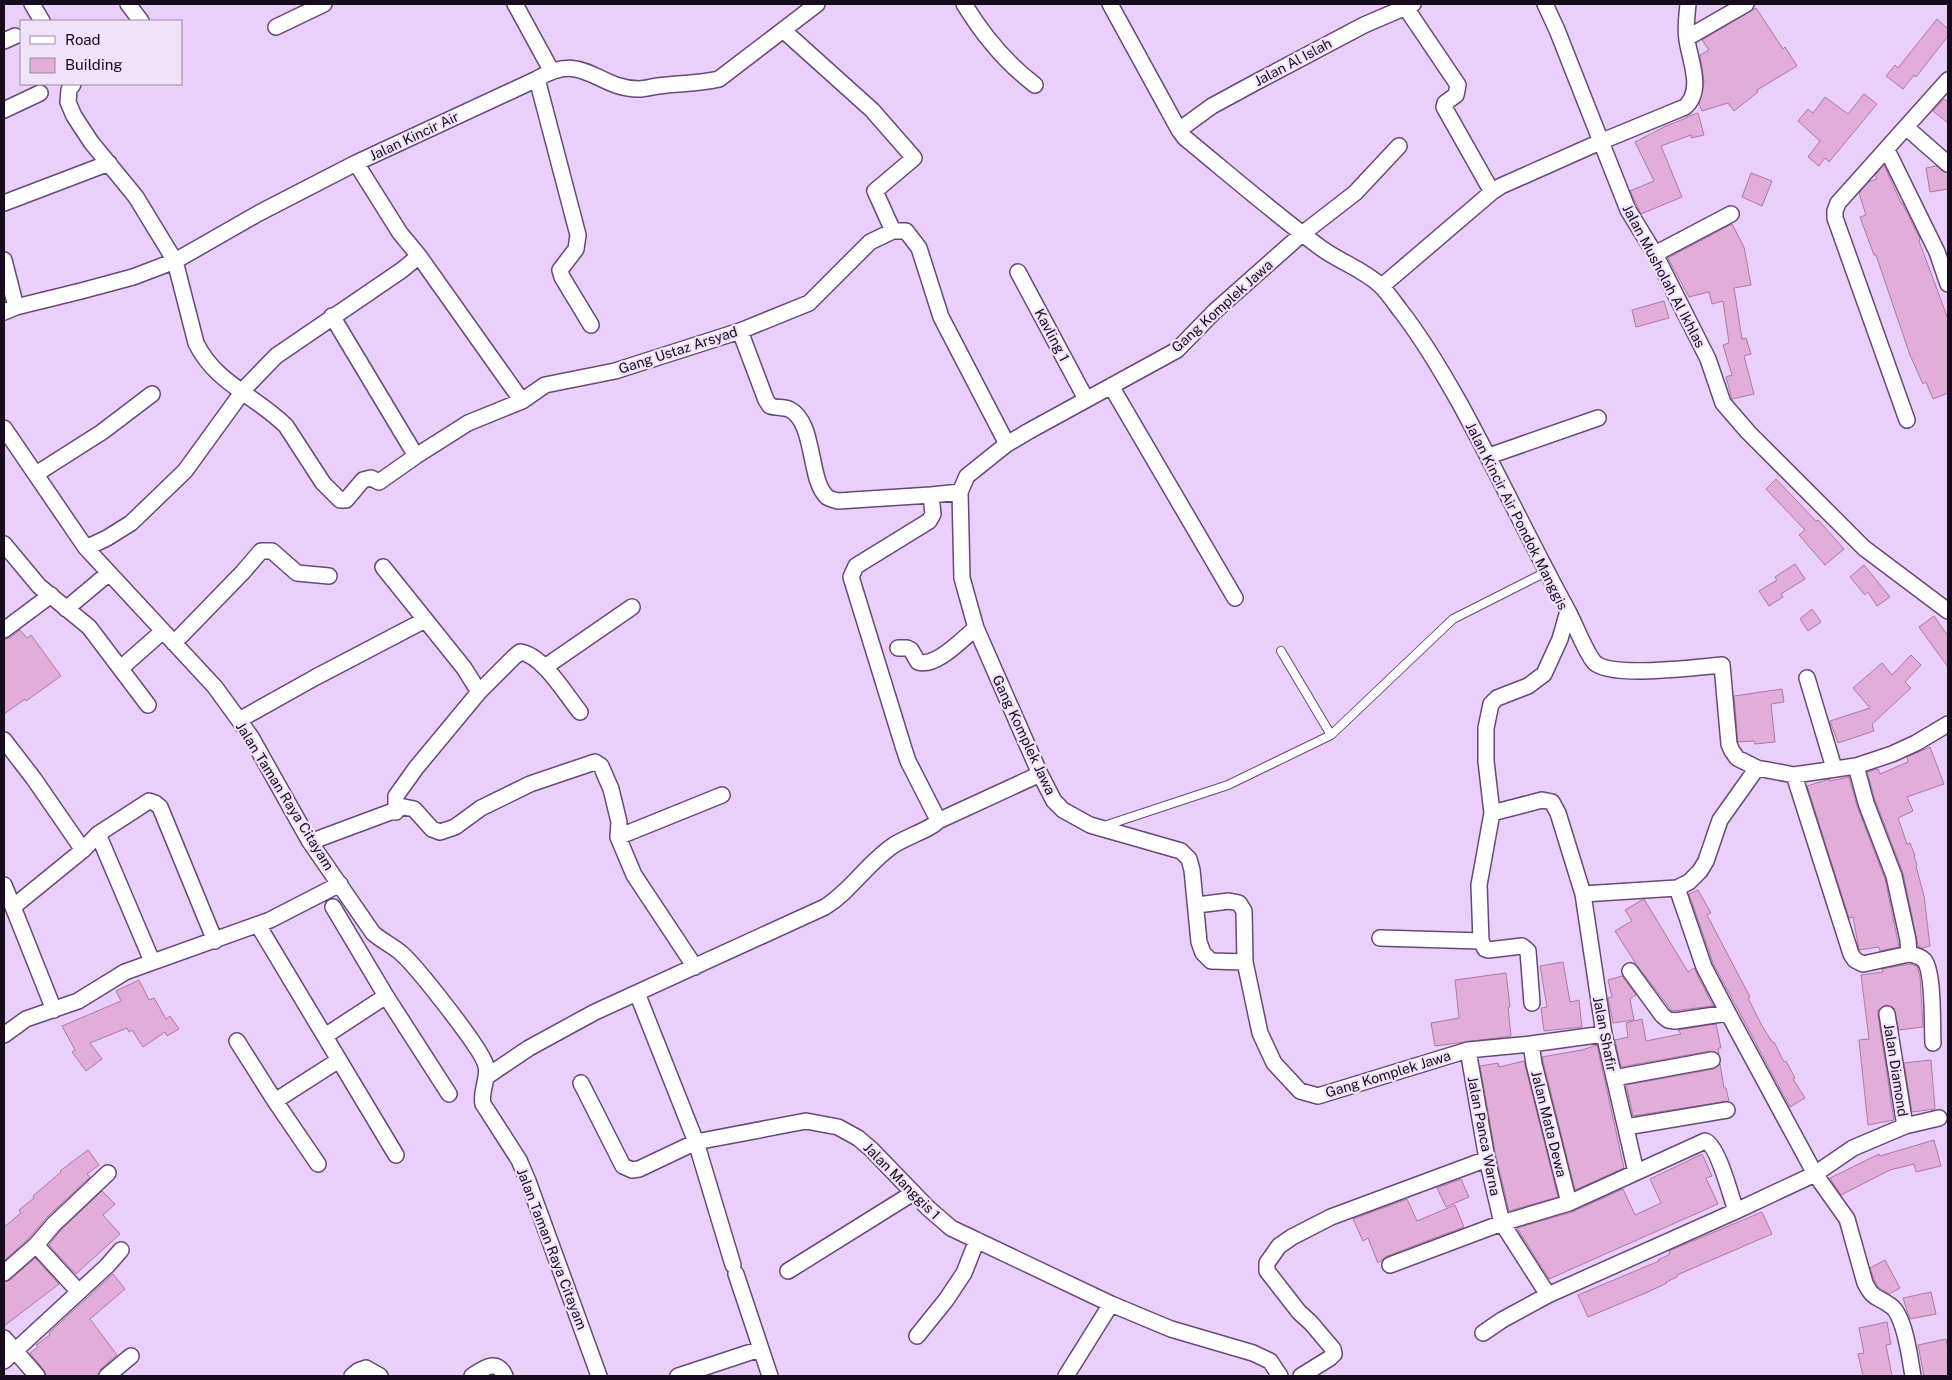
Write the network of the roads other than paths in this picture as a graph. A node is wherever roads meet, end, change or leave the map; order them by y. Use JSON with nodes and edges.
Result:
{"nodes":[{"id":1,"x":32,"y":4,"type":"edge"},
{"id":2,"x":128,"y":4,"type":"edge"},
{"id":3,"x":324,"y":4,"type":"edge"},
{"id":4,"x":515,"y":4,"type":"edge"},
{"id":5,"x":817,"y":4,"type":"edge"},
{"id":6,"x":964,"y":4,"type":"edge"},
{"id":7,"x":1110,"y":4,"type":"edge"},
{"id":8,"x":1545,"y":4,"type":"edge"},
{"id":9,"x":1688,"y":4,"type":"edge"},
{"id":10,"x":1746,"y":4,"type":"edge"},
{"id":11,"x":1409,"y":6,"type":"edge"},
{"id":12,"x":41,"y":20,"type":"edge"},
{"id":13,"x":140,"y":20,"type":"edge"},
{"id":14,"x":276,"y":27,"type":"dead end"},
{"id":15,"x":784,"y":30,"type":"junction"},
{"id":16,"x":1686,"y":38,"type":"junction"},
{"id":17,"x":552,"y":70,"type":"junction"},
{"id":18,"x":537,"y":79,"type":"junction"},
{"id":19,"x":1948,"y":80,"type":"edge"},
{"id":20,"x":72,"y":85,"type":"edge"},
{"id":21,"x":1035,"y":85,"type":"dead end"},
{"id":22,"x":40,"y":92,"type":"dead end"},
{"id":23,"x":4,"y":110,"type":"edge"},
{"id":24,"x":1907,"y":128,"type":"junction"},
{"id":25,"x":1179,"y":130,"type":"junction"},
{"id":26,"x":1600,"y":142,"type":"junction"},
{"id":27,"x":1398,"y":146,"type":"dead end"},
{"id":28,"x":1887,"y":150,"type":"junction"},
{"id":29,"x":110,"y":163,"type":"junction"},
{"id":30,"x":356,"y":163,"type":"junction"},
{"id":31,"x":1948,"y":164,"type":"edge"},
{"id":32,"x":1492,"y":192,"type":"junction"},
{"id":33,"x":4,"y":203,"type":"edge"},
{"id":34,"x":1731,"y":214,"type":"dead end"},
{"id":35,"x":893,"y":230,"type":"junction"},
{"id":36,"x":1302,"y":234,"type":"junction"},
{"id":37,"x":1655,"y":254,"type":"junction"},
{"id":38,"x":418,"y":256,"type":"junction"},
{"id":39,"x":1943,"y":257,"type":"edge"},
{"id":40,"x":4,"y":260,"type":"edge"},
{"id":41,"x":175,"y":261,"type":"junction"},
{"id":42,"x":1018,"y":272,"type":"dead end"},
{"id":43,"x":1948,"y":284,"type":"edge"},
{"id":44,"x":1382,"y":286,"type":"junction"},
{"id":45,"x":10,"y":309,"type":"edge"},
{"id":46,"x":332,"y":316,"type":"junction"},
{"id":47,"x":591,"y":325,"type":"dead end"},
{"id":48,"x":740,"y":331,"type":"junction"},
{"id":49,"x":1110,"y":386,"type":"junction"},
{"id":50,"x":242,"y":392,"type":"junction"},
{"id":51,"x":152,"y":394,"type":"dead end"},
{"id":52,"x":1086,"y":399,"type":"junction"},
{"id":53,"x":522,"y":401,"type":"junction"},
{"id":54,"x":1598,"y":418,"type":"dead end"},
{"id":55,"x":1907,"y":420,"type":"dead end"},
{"id":56,"x":4,"y":428,"type":"edge"},
{"id":57,"x":1006,"y":444,"type":"junction"},
{"id":58,"x":416,"y":456,"type":"junction"},
{"id":59,"x":1488,"y":456,"type":"junction"},
{"id":60,"x":36,"y":474,"type":"junction"},
{"id":61,"x":960,"y":492,"type":"junction"},
{"id":62,"x":931,"y":496,"type":"junction"},
{"id":63,"x":4,"y":544,"type":"edge"},
{"id":64,"x":86,"y":548,"type":"junction"},
{"id":65,"x":383,"y":567,"type":"dead end"},
{"id":66,"x":1546,"y":572,"type":"junction"},
{"id":67,"x":109,"y":573,"type":"junction"},
{"id":68,"x":329,"y":576,"type":"dead end"},
{"id":69,"x":50,"y":595,"type":"junction"},
{"id":70,"x":1236,"y":598,"type":"dead end"},
{"id":71,"x":632,"y":607,"type":"dead end"},
{"id":72,"x":66,"y":609,"type":"junction"},
{"id":73,"x":1568,"y":611,"type":"junction"},
{"id":74,"x":1948,"y":611,"type":"edge"},
{"id":75,"x":425,"y":620,"type":"junction"},
{"id":76,"x":976,"y":628,"type":"junction"},
{"id":77,"x":4,"y":630,"type":"edge"},
{"id":78,"x":162,"y":631,"type":"junction"},
{"id":79,"x":174,"y":643,"type":"junction"},
{"id":80,"x":898,"y":648,"type":"dead end"},
{"id":81,"x":1281,"y":651,"type":"dead end"},
{"id":82,"x":545,"y":667,"type":"junction"},
{"id":83,"x":121,"y":668,"type":"junction"},
{"id":84,"x":1807,"y":678,"type":"dead end"},
{"id":85,"x":479,"y":692,"type":"junction"},
{"id":86,"x":148,"y":705,"type":"dead end"},
{"id":87,"x":580,"y":712,"type":"dead end"},
{"id":88,"x":239,"y":720,"type":"junction"},
{"id":89,"x":1948,"y":724,"type":"edge"},
{"id":90,"x":1331,"y":735,"type":"junction"},
{"id":91,"x":4,"y":740,"type":"edge"},
{"id":92,"x":1856,"y":766,"type":"junction"},
{"id":93,"x":1757,"y":768,"type":"junction"},
{"id":94,"x":1834,"y":768,"type":"junction"},
{"id":95,"x":1040,"y":774,"type":"junction"},
{"id":96,"x":1794,"y":775,"type":"junction"},
{"id":97,"x":722,"y":795,"type":"dead end"},
{"id":98,"x":396,"y":812,"type":"junction"},
{"id":99,"x":1492,"y":813,"type":"junction"},
{"id":100,"x":938,"y":820,"type":"junction"},
{"id":101,"x":1098,"y":828,"type":"junction"},
{"id":102,"x":98,"y":834,"type":"junction"},
{"id":103,"x":618,"y":837,"type":"junction"},
{"id":104,"x":310,"y":842,"type":"junction"},
{"id":105,"x":83,"y":850,"type":"junction"},
{"id":106,"x":340,"y":884,"type":"junction"},
{"id":107,"x":4,"y":885,"type":"edge"},
{"id":108,"x":1677,"y":888,"type":"junction"},
{"id":109,"x":1583,"y":894,"type":"junction"},
{"id":110,"x":1197,"y":905,"type":"junction"},
{"id":111,"x":13,"y":907,"type":"junction"},
{"id":112,"x":333,"y":907,"type":"dead end"},
{"id":113,"x":258,"y":925,"type":"junction"},
{"id":114,"x":1380,"y":938,"type":"dead end"},
{"id":115,"x":215,"y":941,"type":"junction"},
{"id":116,"x":1481,"y":941,"type":"junction"},
{"id":117,"x":1909,"y":954,"type":"junction"},
{"id":118,"x":152,"y":961,"type":"junction"},
{"id":119,"x":1245,"y":962,"type":"junction"},
{"id":120,"x":695,"y":967,"type":"junction"},
{"id":121,"x":1630,"y":971,"type":"dead end"},
{"id":122,"x":637,"y":993,"type":"junction"},
{"id":123,"x":386,"y":996,"type":"junction"},
{"id":124,"x":1532,"y":1003,"type":"dead end"},
{"id":125,"x":54,"y":1010,"type":"junction"},
{"id":126,"x":1728,"y":1013,"type":"junction"},
{"id":127,"x":1887,"y":1014,"type":"dead end"},
{"id":128,"x":1604,"y":1034,"type":"junction"},
{"id":129,"x":4,"y":1035,"type":"edge"},
{"id":130,"x":325,"y":1036,"type":"junction"},
{"id":131,"x":237,"y":1041,"type":"dead end"},
{"id":132,"x":1932,"y":1043,"type":"dead end"},
{"id":133,"x":1531,"y":1044,"type":"junction"},
{"id":134,"x":1468,"y":1050,"type":"junction"},
{"id":135,"x":339,"y":1060,"type":"junction"},
{"id":136,"x":1712,"y":1060,"type":"dead end"},
{"id":137,"x":486,"y":1077,"type":"junction"},
{"id":138,"x":1614,"y":1078,"type":"junction"},
{"id":139,"x":581,"y":1083,"type":"dead end"},
{"id":140,"x":449,"y":1094,"type":"dead end"},
{"id":141,"x":275,"y":1101,"type":"junction"},
{"id":142,"x":1727,"y":1110,"type":"dead end"},
{"id":143,"x":1939,"y":1118,"type":"dead end"},
{"id":144,"x":1905,"y":1126,"type":"junction"},
{"id":145,"x":1626,"y":1127,"type":"junction"},
{"id":146,"x":696,"y":1142,"type":"junction"},
{"id":147,"x":396,"y":1155,"type":"dead end"},
{"id":148,"x":1487,"y":1159,"type":"junction"},
{"id":149,"x":318,"y":1164,"type":"dead end"},
{"id":150,"x":1636,"y":1172,"type":"junction"},
{"id":151,"x":108,"y":1173,"type":"dead end"},
{"id":152,"x":1815,"y":1174,"type":"junction"},
{"id":153,"x":913,"y":1193,"type":"junction"},
{"id":154,"x":1569,"y":1203,"type":"junction"},
{"id":155,"x":1736,"y":1211,"type":"junction"},
{"id":156,"x":1502,"y":1223,"type":"junction"},
{"id":157,"x":977,"y":1240,"type":"junction"},
{"id":158,"x":36,"y":1245,"type":"junction"},
{"id":159,"x":121,"y":1250,"type":"dead end"},
{"id":160,"x":1390,"y":1265,"type":"dead end"},
{"id":161,"x":788,"y":1271,"type":"dead end"},
{"id":162,"x":4,"y":1273,"type":"edge"},
{"id":163,"x":79,"y":1292,"type":"junction"},
{"id":164,"x":1548,"y":1295,"type":"junction"},
{"id":165,"x":1111,"y":1304,"type":"junction"},
{"id":166,"x":1483,"y":1333,"type":"dead end"},
{"id":167,"x":917,"y":1336,"type":"dead end"},
{"id":168,"x":4,"y":1338,"type":"edge"},
{"id":169,"x":760,"y":1349,"type":"junction"},
{"id":170,"x":9,"y":1356,"type":"edge"},
{"id":171,"x":131,"y":1356,"type":"dead end"},
{"id":172,"x":37,"y":1376,"type":"edge"},
{"id":173,"x":107,"y":1376,"type":"edge"},
{"id":174,"x":352,"y":1376,"type":"edge"},
{"id":175,"x":380,"y":1376,"type":"edge"},
{"id":176,"x":472,"y":1376,"type":"edge"},
{"id":177,"x":505,"y":1376,"type":"edge"},
{"id":178,"x":599,"y":1376,"type":"edge"},
{"id":179,"x":678,"y":1376,"type":"edge"},
{"id":180,"x":770,"y":1376,"type":"edge"},
{"id":181,"x":1066,"y":1376,"type":"edge"},
{"id":182,"x":1280,"y":1376,"type":"edge"},
{"id":183,"x":1301,"y":1376,"type":"edge"},
{"id":184,"x":1913,"y":1376,"type":"edge"}],
"edges":[{"from":1,"to":12,"type":"street"},
{"from":2,"to":13,"type":"street"},
{"from":3,"to":14,"type":"street"},
{"from":4,"to":17,"type":"street"},
{"from":5,"to":15,"type":"street","name":"Jalan Kincir Air"},
{"from":6,"to":21,"type":"street"},
{"from":7,"to":25,"type":"street"},
{"from":8,"to":26,"type":"street","name":"Jalan Musholah Al Ikhlas"},
{"from":9,"to":16,"type":"street"},
{"from":10,"to":16,"type":"street"},
{"from":11,"to":25,"type":"street","name":"Jalan Al Islah"},
{"from":11,"to":32,"type":"street"},
{"from":15,"to":17,"type":"street","name":"Jalan Kincir Air"},
{"from":15,"to":35,"type":"street"},
{"from":16,"to":26,"type":"street"},
{"from":17,"to":18,"type":"street","name":"Jalan Kincir Air"},
{"from":18,"to":30,"type":"street","name":"Jalan Kincir Air"},
{"from":18,"to":47,"type":"street"},
{"from":19,"to":24,"type":"street"},
{"from":20,"to":29,"type":"street"},
{"from":22,"to":23,"type":"street"},
{"from":24,"to":28,"type":"street"},
{"from":24,"to":31,"type":"street"},
{"from":25,"to":36,"type":"street","name":"Jalan Kincir Air Pondok Manggis"},
{"from":26,"to":32,"type":"street"},
{"from":26,"to":37,"type":"street","name":"Jalan Musholah Al Ikhlas"},
{"from":27,"to":36,"type":"street","name":"Gang Komplek Jawa"},
{"from":28,"to":39,"type":"street"},
{"from":28,"to":55,"type":"street"},
{"from":29,"to":33,"type":"street"},
{"from":29,"to":41,"type":"street"},
{"from":30,"to":38,"type":"street"},
{"from":30,"to":41,"type":"street","name":"Jalan Kincir Air"},
{"from":32,"to":44,"type":"street"},
{"from":34,"to":37,"type":"street"},
{"from":35,"to":48,"type":"street","name":"Gang Ustaz Arsyad"},
{"from":35,"to":57,"type":"street"},
{"from":36,"to":44,"type":"street","name":"Jalan Kincir Air Pondok Manggis"},
{"from":36,"to":49,"type":"street","name":"Gang Komplek Jawa"},
{"from":37,"to":74,"type":"street","name":"Jalan Musholah Al Ikhlas"},
{"from":38,"to":46,"type":"street"},
{"from":38,"to":53,"type":"street"},
{"from":39,"to":43,"type":"street"},
{"from":40,"to":45,"type":"street"},
{"from":41,"to":45,"type":"street","name":"Jalan Kincir Air"},
{"from":41,"to":50,"type":"street"},
{"from":42,"to":52,"type":"street","name":"Kavling 1"},
{"from":44,"to":59,"type":"street","name":"Jalan Kincir Air Pondok Manggis"},
{"from":46,"to":50,"type":"street"},
{"from":46,"to":58,"type":"street"},
{"from":48,"to":53,"type":"street","name":"Gang Ustaz Arsyad"},
{"from":48,"to":62,"type":"street"},
{"from":49,"to":52,"type":"street","name":"Gang Komplek Jawa"},
{"from":49,"to":70,"type":"street"},
{"from":50,"to":58,"type":"street","name":"Gang Ustaz Arsyad"},
{"from":50,"to":64,"type":"street"},
{"from":51,"to":60,"type":"street"},
{"from":52,"to":57,"type":"street","name":"Gang Komplek Jawa"},
{"from":53,"to":58,"type":"street","name":"Gang Ustaz Arsyad"},
{"from":54,"to":59,"type":"street"},
{"from":56,"to":60,"type":"street","name":"Jalan Taman Raya Citayam"},
{"from":57,"to":61,"type":"street","name":"Gang Komplek Jawa"},
{"from":59,"to":66,"type":"street","name":"Jalan Kincir Air Pondok Manggis"},
{"from":60,"to":64,"type":"street","name":"Jalan Taman Raya Citayam"},
{"from":61,"to":62,"type":"street"},
{"from":61,"to":76,"type":"street","name":"Gang Komplek Jawa"},
{"from":62,"to":100,"type":"street"},
{"from":63,"to":69,"type":"street"},
{"from":64,"to":67,"type":"street","name":"Jalan Taman Raya Citayam"},
{"from":65,"to":75,"type":"street"},
{"from":66,"to":73,"type":"street","name":"Jalan Kincir Air Pondok Manggis"},
{"from":66,"to":90,"type":"lane"},
{"from":67,"to":72,"type":"street"},
{"from":67,"to":78,"type":"street","name":"Jalan Taman Raya Citayam"},
{"from":68,"to":79,"type":"street"},
{"from":69,"to":72,"type":"street"},
{"from":69,"to":77,"type":"street"},
{"from":71,"to":82,"type":"street"},
{"from":72,"to":83,"type":"street"},
{"from":73,"to":93,"type":"street"},
{"from":73,"to":99,"type":"street","name":"Jalan Kincir Air Pondok Manggis"},
{"from":75,"to":85,"type":"street"},
{"from":75,"to":88,"type":"street"},
{"from":76,"to":80,"type":"street"},
{"from":76,"to":95,"type":"street","name":"Gang Komplek Jawa"},
{"from":78,"to":79,"type":"street","name":"Jalan Taman Raya Citayam"},
{"from":78,"to":83,"type":"street"},
{"from":79,"to":88,"type":"street","name":"Jalan Taman Raya Citayam"},
{"from":81,"to":90,"type":"lane"},
{"from":82,"to":85,"type":"street"},
{"from":82,"to":87,"type":"street"},
{"from":83,"to":86,"type":"street"},
{"from":84,"to":94,"type":"street"},
{"from":85,"to":98,"type":"street"},
{"from":88,"to":104,"type":"street","name":"Jalan Taman Raya Citayam"},
{"from":89,"to":92,"type":"street"},
{"from":90,"to":101,"type":"lane"},
{"from":91,"to":105,"type":"street"},
{"from":92,"to":94,"type":"street"},
{"from":92,"to":117,"type":"street"},
{"from":93,"to":96,"type":"street"},
{"from":93,"to":108,"type":"street"},
{"from":94,"to":96,"type":"street"},
{"from":95,"to":100,"type":"street"},
{"from":95,"to":101,"type":"street","name":"Gang Komplek Jawa"},
{"from":96,"to":117,"type":"street"},
{"from":97,"to":103,"type":"street"},
{"from":98,"to":103,"type":"street"},
{"from":98,"to":104,"type":"street"},
{"from":99,"to":109,"type":"street"},
{"from":99,"to":116,"type":"street"},
{"from":100,"to":120,"type":"street"},
{"from":101,"to":110,"type":"street","name":"Gang Komplek Jawa"},
{"from":102,"to":105,"type":"street"},
{"from":102,"to":115,"type":"street"},
{"from":102,"to":118,"type":"street"},
{"from":103,"to":120,"type":"street"},
{"from":104,"to":106,"type":"street","name":"Jalan Taman Raya Citayam"},
{"from":105,"to":111,"type":"street"},
{"from":106,"to":113,"type":"street"},
{"from":106,"to":137,"type":"street","name":"Jalan Taman Raya Citayam"},
{"from":107,"to":111,"type":"street"},
{"from":108,"to":109,"type":"street"},
{"from":108,"to":126,"type":"street"},
{"from":109,"to":128,"type":"street","name":"Jalan Shafir"},
{"from":110,"to":119,"type":"street","name":"Gang Komplek Jawa"},
{"from":110,"to":119,"type":"street"},
{"from":111,"to":125,"type":"street"},
{"from":112,"to":123,"type":"street"},
{"from":113,"to":115,"type":"street"},
{"from":113,"to":130,"type":"street"},
{"from":114,"to":116,"type":"street"},
{"from":115,"to":118,"type":"street"},
{"from":116,"to":124,"type":"street"},
{"from":117,"to":132,"type":"street"},
{"from":118,"to":125,"type":"street"},
{"from":119,"to":134,"type":"street","name":"Gang Komplek Jawa"},
{"from":120,"to":122,"type":"street"},
{"from":121,"to":126,"type":"street"},
{"from":122,"to":137,"type":"street"},
{"from":122,"to":146,"type":"street"},
{"from":123,"to":130,"type":"street"},
{"from":123,"to":140,"type":"street"},
{"from":125,"to":129,"type":"street"},
{"from":126,"to":152,"type":"street"},
{"from":127,"to":144,"type":"street","name":"Jalan Diamond"},
{"from":128,"to":133,"type":"street","name":"Gang Komplek Jawa"},
{"from":128,"to":138,"type":"street","name":"Jalan Shafir"},
{"from":130,"to":135,"type":"street"},
{"from":131,"to":141,"type":"street"},
{"from":133,"to":134,"type":"street","name":"Gang Komplek Jawa"},
{"from":133,"to":154,"type":"street","name":"Jalan Mata Dewa"},
{"from":134,"to":148,"type":"street","name":"Jalan Panca Warna"},
{"from":135,"to":141,"type":"street"},
{"from":135,"to":147,"type":"street"},
{"from":136,"to":138,"type":"street"},
{"from":137,"to":178,"type":"street","name":"Jalan Taman Raya Citayam"},
{"from":138,"to":145,"type":"street","name":"Jalan Shafir"},
{"from":139,"to":146,"type":"street","name":"Jalan Manggis 1"},
{"from":141,"to":149,"type":"street"},
{"from":142,"to":145,"type":"street"},
{"from":143,"to":144,"type":"street"},
{"from":144,"to":152,"type":"street"},
{"from":145,"to":150,"type":"street","name":"Jalan Shafir"},
{"from":146,"to":153,"type":"street","name":"Jalan Manggis 1"},
{"from":146,"to":169,"type":"street"},
{"from":148,"to":156,"type":"street","name":"Jalan Panca Warna"},
{"from":148,"to":183,"type":"street"},
{"from":150,"to":154,"type":"street"},
{"from":150,"to":155,"type":"street"},
{"from":151,"to":158,"type":"street"},
{"from":152,"to":155,"type":"street"},
{"from":152,"to":184,"type":"street"},
{"from":153,"to":157,"type":"street","name":"Jalan Manggis 1"},
{"from":153,"to":161,"type":"street"},
{"from":154,"to":156,"type":"street"},
{"from":155,"to":164,"type":"street"},
{"from":156,"to":160,"type":"street"},
{"from":156,"to":164,"type":"street","name":"Jalan Panca Warna"},
{"from":157,"to":165,"type":"street","name":"Jalan Manggis 1"},
{"from":157,"to":167,"type":"street"},
{"from":158,"to":162,"type":"street"},
{"from":158,"to":163,"type":"street"},
{"from":159,"to":163,"type":"street"},
{"from":163,"to":170,"type":"street"},
{"from":164,"to":166,"type":"street"},
{"from":165,"to":181,"type":"street"},
{"from":165,"to":182,"type":"street","name":"Jalan Manggis 1"},
{"from":168,"to":170,"type":"street"},
{"from":169,"to":179,"type":"street"},
{"from":169,"to":180,"type":"street"},
{"from":170,"to":172,"type":"street"},
{"from":171,"to":173,"type":"street"},
{"from":174,"to":175,"type":"street"},
{"from":176,"to":177,"type":"street"}]}
